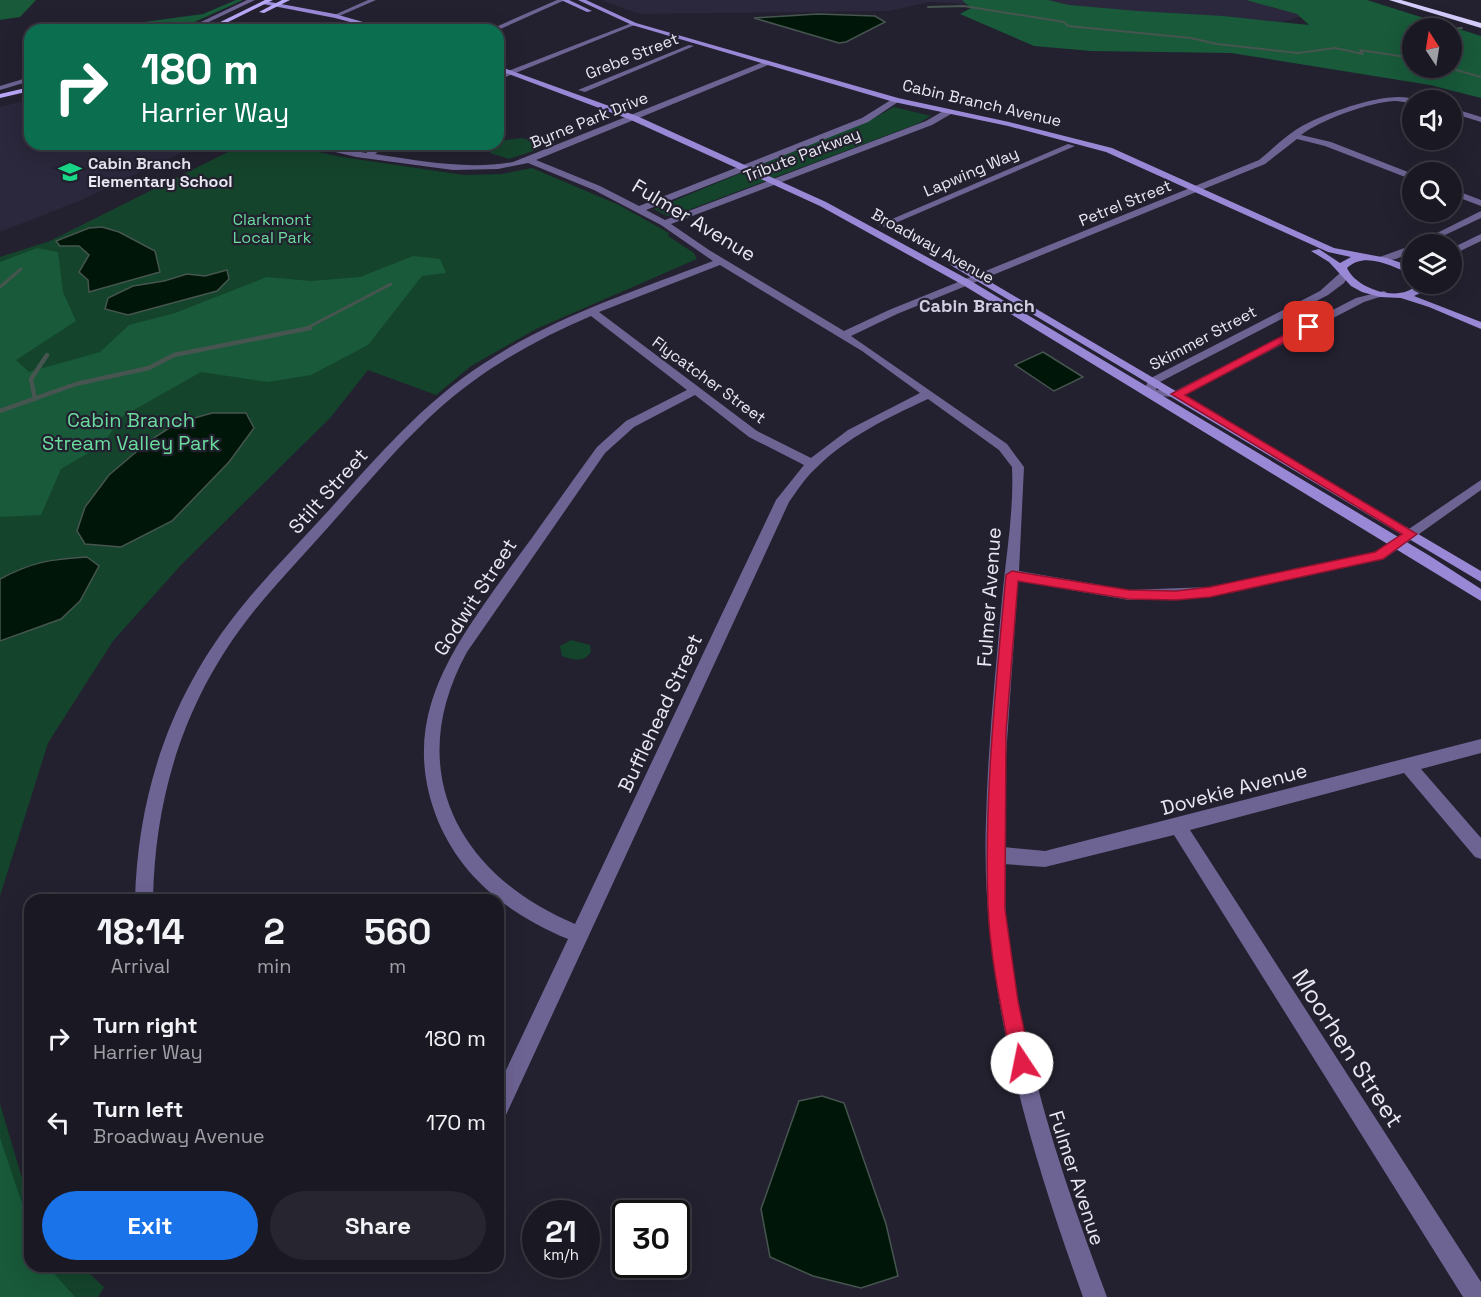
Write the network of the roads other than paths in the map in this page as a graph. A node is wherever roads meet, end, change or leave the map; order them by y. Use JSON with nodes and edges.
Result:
{"nodes":[{"id":1,"x":252,"y":0,"type":"edge"},
{"id":2,"x":287,"y":0,"type":"edge"},
{"id":3,"x":373,"y":0,"type":"edge"},
{"id":4,"x":563,"y":0,"type":"edge"},
{"id":5,"x":581,"y":0,"type":"edge"},
{"id":6,"x":1393,"y":0,"type":"edge"},
{"id":7,"x":269,"y":4,"type":"edge"},
{"id":8,"x":278,"y":4,"type":"junction"},
{"id":9,"x":257,"y":6,"type":"joint"},
{"id":10,"x":335,"y":16,"type":"junction"},
{"id":11,"x":200,"y":24,"type":"edge"},
{"id":12,"x":220,"y":24,"type":"edge"},
{"id":13,"x":234,"y":24,"type":"edge"},
{"id":14,"x":340,"y":24,"type":"edge"},
{"id":15,"x":365,"y":24,"type":"edge"},
{"id":16,"x":504,"y":25,"type":"edge"},
{"id":17,"x":630,"y":25,"type":"junction"},
{"id":18,"x":1481,"y":26,"type":"edge"},
{"id":19,"x":691,"y":46,"type":"junction"},
{"id":20,"x":504,"y":61,"type":"edge"},
{"id":21,"x":765,"y":65,"type":"junction"},
{"id":22,"x":521,"y":69,"type":"junction"},
{"id":23,"x":504,"y":70,"type":"edge"},
{"id":24,"x":511,"y":72,"type":"junction"},
{"id":25,"x":504,"y":75,"type":"edge"},
{"id":26,"x":24,"y":81,"type":"edge"},
{"id":27,"x":0,"y":88,"type":"edge"},
{"id":28,"x":24,"y":90,"type":"edge"},
{"id":29,"x":582,"y":90,"type":"junction"},
{"id":30,"x":0,"y":96,"type":"edge"},
{"id":31,"x":1402,"y":100,"type":"edge"},
{"id":32,"x":894,"y":101,"type":"junction"},
{"id":33,"x":1462,"y":113,"type":"edge"},
{"id":34,"x":945,"y":114,"type":"junction"},
{"id":35,"x":640,"y":116,"type":"junction"},
{"id":36,"x":1481,"y":120,"type":"edge"},
{"id":37,"x":1296,"y":136,"type":"junction"},
{"id":38,"x":1071,"y":146,"type":"junction"},
{"id":39,"x":337,"y":150,"type":"edge"},
{"id":40,"x":376,"y":150,"type":"edge"},
{"id":41,"x":368,"y":156,"type":"junction"},
{"id":42,"x":529,"y":160,"type":"junction"},
{"id":43,"x":750,"y":164,"type":"junction"},
{"id":44,"x":1402,"y":173,"type":"edge"},
{"id":45,"x":787,"y":176,"type":"junction"},
{"id":46,"x":775,"y":180,"type":"junction"},
{"id":47,"x":1198,"y":189,"type":"junction"},
{"id":48,"x":1188,"y":194,"type":"junction"},
{"id":49,"x":1462,"y":196,"type":"edge"},
{"id":50,"x":1481,"y":203,"type":"edge"},
{"id":51,"x":640,"y":209,"type":"junction"},
{"id":52,"x":1481,"y":214,"type":"edge"},
{"id":53,"x":664,"y":223,"type":"junction"},
{"id":54,"x":883,"y":225,"type":"junction"},
{"id":55,"x":1440,"y":234,"type":"edge"},
{"id":56,"x":1481,"y":237,"type":"edge"},
{"id":57,"x":1462,"y":247,"type":"edge"},
{"id":58,"x":1402,"y":253,"type":"edge"},
{"id":59,"x":1368,"y":258,"type":"junction"},
{"id":60,"x":1379,"y":259,"type":"junction"},
{"id":61,"x":721,"y":261,"type":"junction"},
{"id":62,"x":1402,"y":265,"type":"edge"},
{"id":63,"x":1343,"y":273,"type":"junction"},
{"id":64,"x":979,"y":278,"type":"junction"},
{"id":65,"x":967,"y":283,"type":"junction"},
{"id":66,"x":1384,"y":294,"type":"junction"},
{"id":67,"x":1407,"y":294,"type":"edge"},
{"id":68,"x":1433,"y":294,"type":"edge"},
{"id":69,"x":1401,"y":295,"type":"junction"},
{"id":70,"x":592,"y":312,"type":"junction"},
{"id":71,"x":1481,"y":315,"type":"edge"},
{"id":72,"x":1481,"y":326,"type":"edge"},
{"id":73,"x":844,"y":335,"type":"junction"},
{"id":74,"x":1153,"y":381,"type":"junction"},
{"id":75,"x":694,"y":391,"type":"junction"},
{"id":76,"x":1149,"y":393,"type":"junction"},
{"id":77,"x":928,"y":394,"type":"junction"},
{"id":78,"x":1177,"y":394,"type":"junction"},
{"id":79,"x":813,"y":464,"type":"junction"},
{"id":80,"x":1481,"y":484,"type":"edge"},
{"id":81,"x":1411,"y":534,"type":"junction"},
{"id":82,"x":1398,"y":543,"type":"junction"},
{"id":83,"x":1012,"y":575,"type":"junction"},
{"id":84,"x":1481,"y":577,"type":"edge"},
{"id":85,"x":1481,"y":596,"type":"edge"},
{"id":86,"x":1481,"y":746,"type":"edge"},
{"id":87,"x":1407,"y":765,"type":"junction"},
{"id":88,"x":1178,"y":826,"type":"junction"},
{"id":89,"x":1481,"y":851,"type":"edge"},
{"id":90,"x":996,"y":855,"type":"junction"},
{"id":91,"x":144,"y":894,"type":"edge"},
{"id":92,"x":504,"y":894,"type":"edge"},
{"id":93,"x":504,"y":894,"type":"edge"},
{"id":94,"x":579,"y":935,"type":"junction"},
{"id":95,"x":504,"y":1097,"type":"edge"},
{"id":96,"x":1095,"y":1297,"type":"edge"},
{"id":97,"x":1477,"y":1297,"type":"edge"}],
"edges":[{"from":1,"to":11,"type":"street"},
{"from":2,"to":8,"type":"main road"},
{"from":3,"to":10,"type":"street"},
{"from":4,"to":16,"type":"street"},
{"from":4,"to":17,"type":"street","name":"Cabin Branch Avenue"},
{"from":5,"to":17,"type":"street","name":"Cabin Branch Avenue"},
{"from":6,"to":18,"type":"highway"},
{"from":7,"to":8,"type":"main road"},
{"from":7,"to":9,"type":"street"},
{"from":7,"to":13,"type":"main road"},
{"from":7,"to":14,"type":"street"},
{"from":8,"to":10,"type":"street"},
{"from":9,"to":12,"type":"main road"},
{"from":10,"to":15,"type":"street"},
{"from":17,"to":19,"type":"street","name":"Cabin Branch Avenue"},
{"from":17,"to":21,"type":"street","name":"Cabin Branch Avenue"},
{"from":17,"to":22,"type":"street"},
{"from":19,"to":21,"type":"street","name":"Cabin Branch Avenue"},
{"from":19,"to":29,"type":"street","name":"Grebe Street"},
{"from":20,"to":22,"type":"street","name":"Broadway Avenue"},
{"from":21,"to":32,"type":"street","name":"Cabin Branch Avenue"},
{"from":21,"to":35,"type":"street","name":"Byrne Park Drive"},
{"from":22,"to":24,"type":"street"},
{"from":22,"to":29,"type":"street","name":"Broadway Avenue"},
{"from":23,"to":24,"type":"street","name":"Broadway Avenue"},
{"from":24,"to":25,"type":"street"},
{"from":24,"to":35,"type":"street","name":"Broadway Avenue"},
{"from":26,"to":27,"type":"street"},
{"from":28,"to":30,"type":"main road"},
{"from":29,"to":35,"type":"street","name":"Broadway Avenue"},
{"from":31,"to":37,"type":"street","name":"Petrel Street"},
{"from":32,"to":34,"type":"street","name":"Cabin Branch Avenue"},
{"from":32,"to":43,"type":"street","name":"Tribute Parkway"},
{"from":33,"to":36,"type":"street"},
{"from":34,"to":38,"type":"street","name":"Cabin Branch Avenue"},
{"from":34,"to":45,"type":"street","name":"Tribute Parkway"},
{"from":34,"to":47,"type":"street","name":"Cabin Branch Avenue"},
{"from":35,"to":42,"type":"street","name":"Byrne Park Drive"},
{"from":35,"to":43,"type":"street","name":"Broadway Avenue"},
{"from":37,"to":44,"type":"street"},
{"from":37,"to":47,"type":"street","name":"Petrel Street"},
{"from":38,"to":48,"type":"street","name":"Cabin Branch Avenue"},
{"from":38,"to":54,"type":"street","name":"Lapwing Way"},
{"from":39,"to":41,"type":"street","name":"Byrne Park Drive"},
{"from":40,"to":41,"type":"street"},
{"from":41,"to":42,"type":"street","name":"Byrne Park Drive"},
{"from":42,"to":51,"type":"street","name":"Fulmer Avenue"},
{"from":43,"to":45,"type":"street","name":"Broadway Avenue"},
{"from":43,"to":46,"type":"street","name":"Broadway Avenue"},
{"from":43,"to":51,"type":"street","name":"Tribute Parkway"},
{"from":45,"to":46,"type":"street","name":"Tribute Parkway"},
{"from":45,"to":54,"type":"street","name":"Broadway Avenue"},
{"from":46,"to":53,"type":"street","name":"Tribute Parkway"},
{"from":46,"to":65,"type":"street","name":"Broadway Avenue"},
{"from":47,"to":48,"type":"street","name":"Petrel Street"},
{"from":47,"to":59,"type":"street","name":"Cabin Branch Avenue"},
{"from":48,"to":63,"type":"street","name":"Cabin Branch Avenue"},
{"from":48,"to":64,"type":"street","name":"Petrel Street"},
{"from":49,"to":50,"type":"street"},
{"from":51,"to":53,"type":"street","name":"Fulmer Avenue"},
{"from":52,"to":55,"type":"street"},
{"from":53,"to":61,"type":"street","name":"Fulmer Avenue"},
{"from":54,"to":64,"type":"street","name":"Broadway Avenue"},
{"from":56,"to":57,"type":"street"},
{"from":58,"to":60,"type":"street"},
{"from":59,"to":60,"type":"street","name":"Cabin Branch Avenue"},
{"from":59,"to":63,"type":"street"},
{"from":60,"to":62,"type":"street","name":"Cabin Branch Avenue"},
{"from":61,"to":70,"type":"street","name":"Stilt Street"},
{"from":61,"to":73,"type":"street","name":"Fulmer Avenue"},
{"from":63,"to":66,"type":"street","name":"Cabin Branch Avenue"},
{"from":63,"to":74,"type":"street","name":"Skimmer Street"},
{"from":64,"to":65,"type":"street","name":"Petrel Street"},
{"from":64,"to":74,"type":"street","name":"Broadway Avenue"},
{"from":65,"to":73,"type":"street","name":"Petrel Street"},
{"from":65,"to":76,"type":"street","name":"Broadway Avenue"},
{"from":66,"to":69,"type":"street","name":"Cabin Branch Avenue"},
{"from":66,"to":78,"type":"street","name":"Skimmer Street"},
{"from":67,"to":69,"type":"street"},
{"from":68,"to":71,"type":"street"},
{"from":69,"to":72,"type":"street"},
{"from":70,"to":75,"type":"street","name":"Flycatcher Street"},
{"from":70,"to":91,"type":"street","name":"Stilt Street"},
{"from":73,"to":77,"type":"street","name":"Fulmer Avenue"},
{"from":74,"to":76,"type":"street","name":"Skimmer Street"},
{"from":74,"to":78,"type":"street","name":"Broadway Avenue"},
{"from":75,"to":79,"type":"street","name":"Flycatcher Street"},
{"from":75,"to":93,"type":"street","name":"Godwit Street"},
{"from":76,"to":78,"type":"street","name":"Skimmer Street"},
{"from":76,"to":82,"type":"street","name":"Broadway Avenue"},
{"from":77,"to":79,"type":"street","name":"Bufflehead Street"},
{"from":77,"to":83,"type":"street","name":"Fulmer Avenue"},
{"from":78,"to":81,"type":"street","name":"Broadway Avenue"},
{"from":79,"to":94,"type":"street","name":"Bufflehead Street"},
{"from":80,"to":81,"type":"street"},
{"from":81,"to":82,"type":"street"},
{"from":81,"to":84,"type":"street","name":"Broadway Avenue"},
{"from":82,"to":83,"type":"street"},
{"from":82,"to":85,"type":"street","name":"Broadway Avenue"},
{"from":83,"to":90,"type":"street","name":"Fulmer Avenue"},
{"from":86,"to":87,"type":"street","name":"Dovekie Avenue"},
{"from":87,"to":88,"type":"street","name":"Dovekie Avenue"},
{"from":87,"to":89,"type":"street"},
{"from":88,"to":90,"type":"street","name":"Dovekie Avenue"},
{"from":88,"to":97,"type":"street","name":"Moorhen Street"},
{"from":90,"to":96,"type":"street","name":"Fulmer Avenue"},
{"from":92,"to":94,"type":"street","name":"Godwit Street"},
{"from":94,"to":95,"type":"street","name":"Bufflehead Street"}]}
